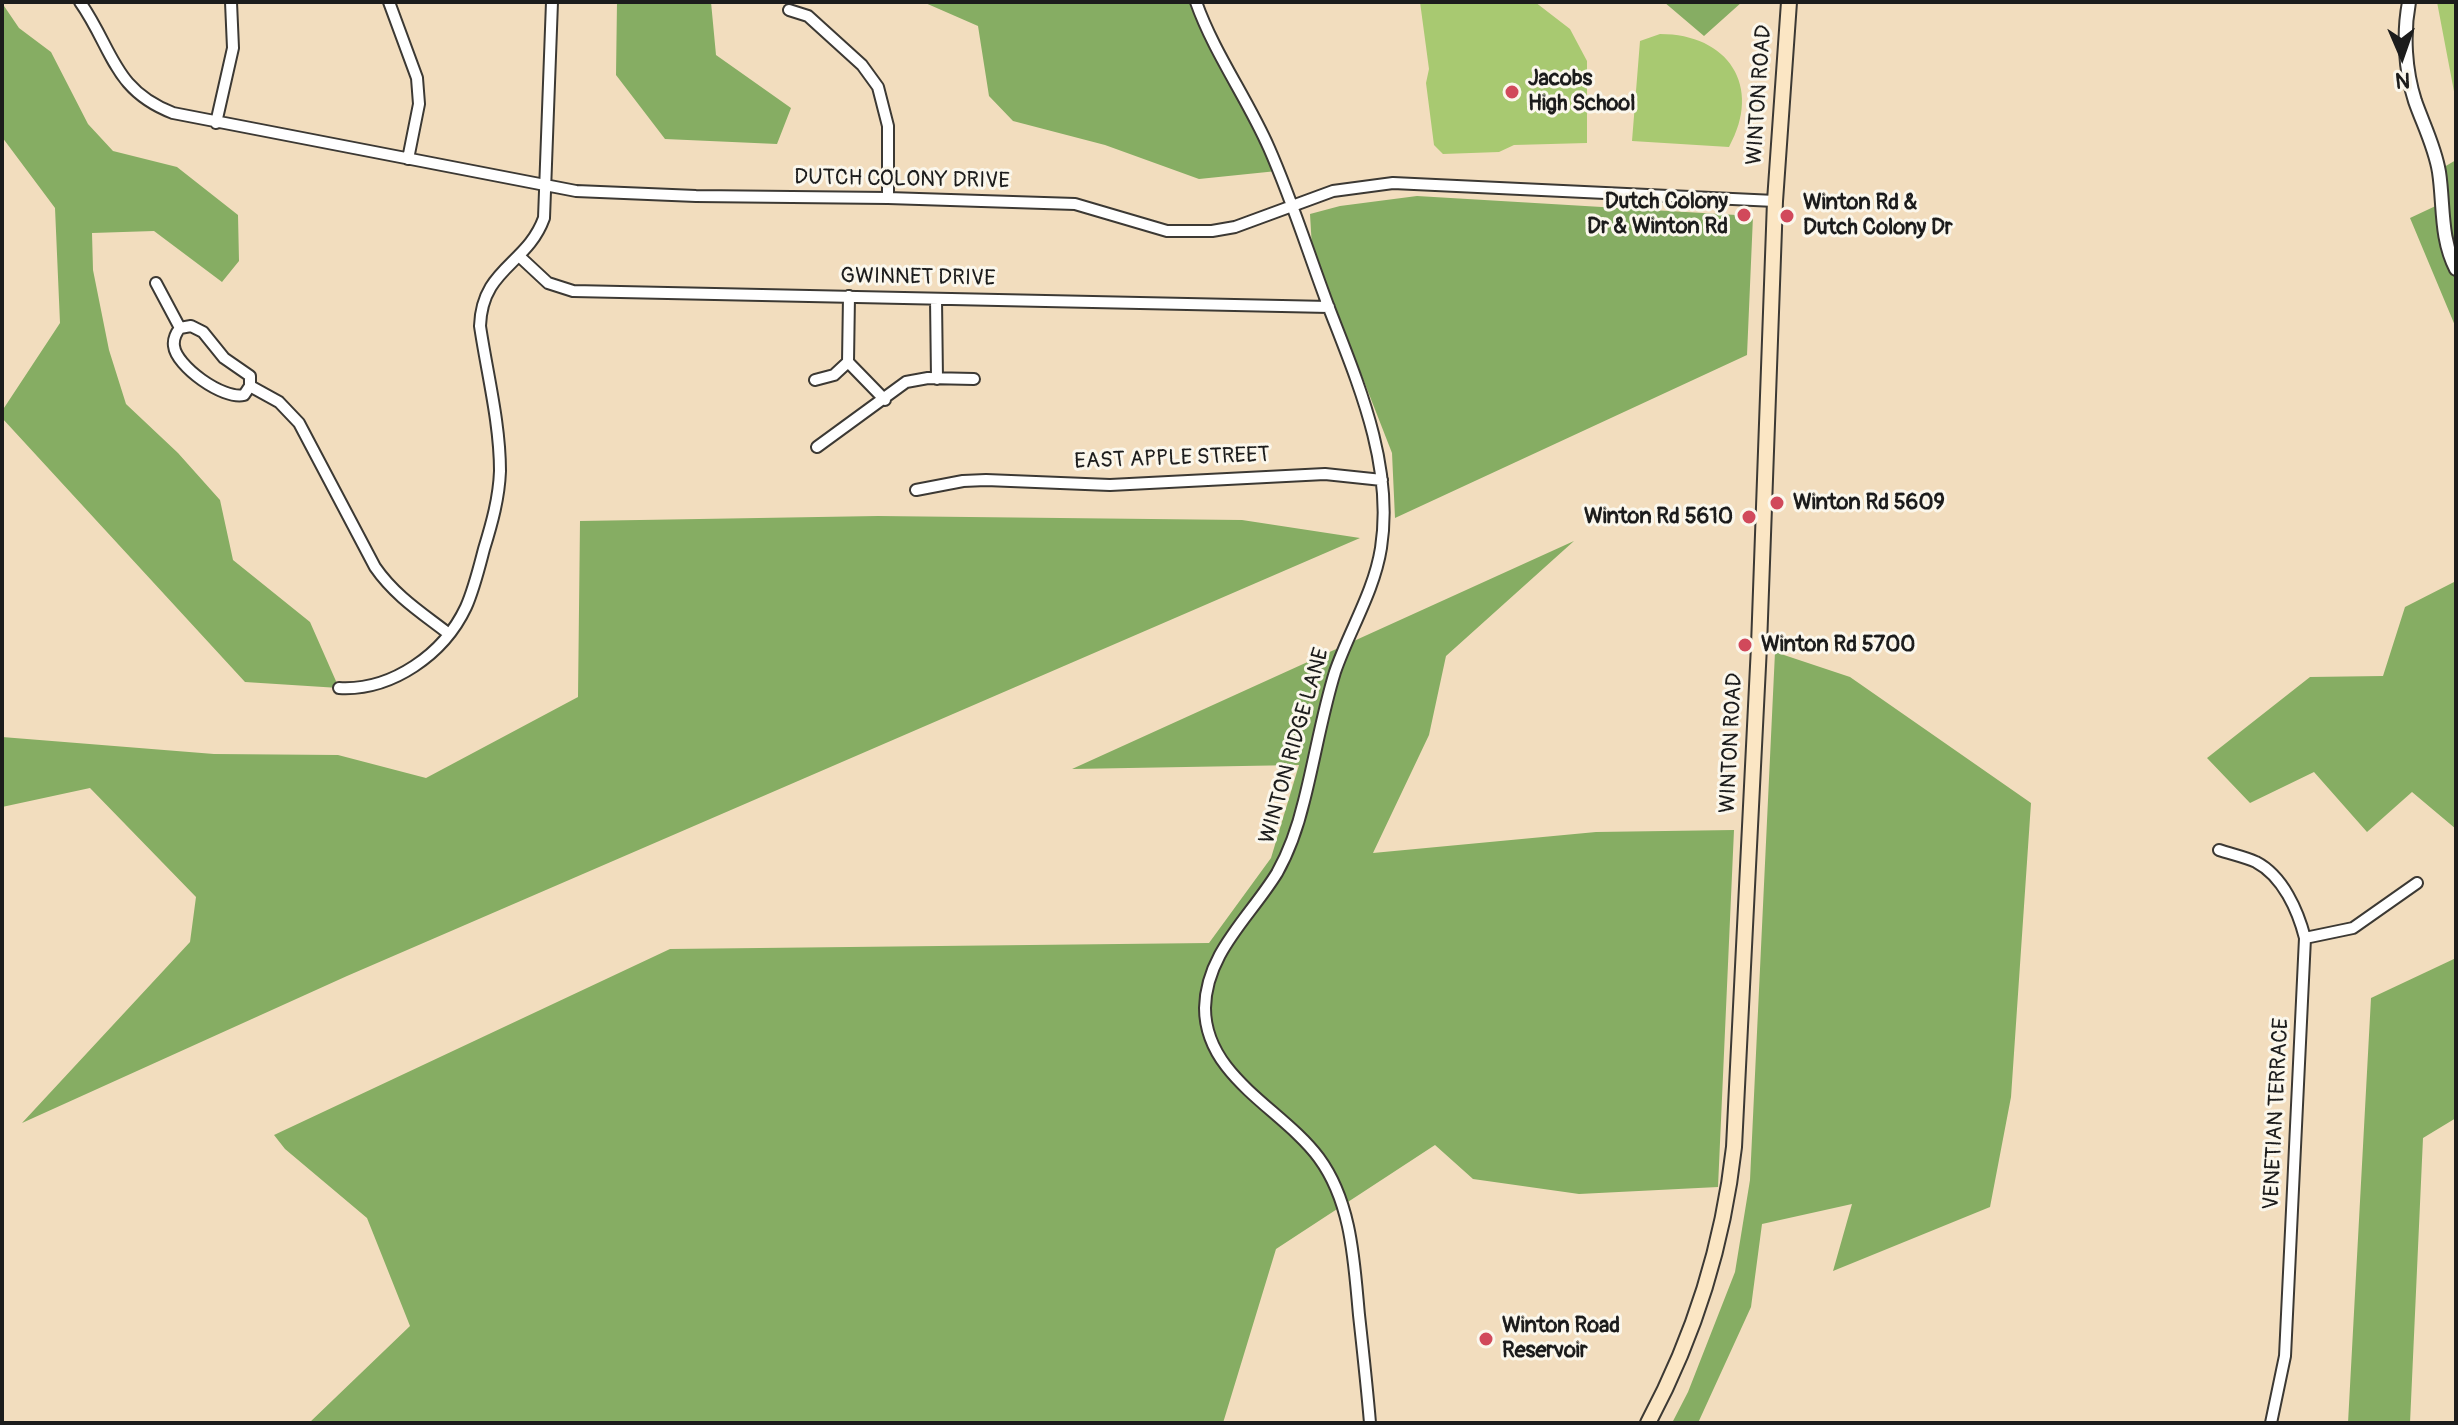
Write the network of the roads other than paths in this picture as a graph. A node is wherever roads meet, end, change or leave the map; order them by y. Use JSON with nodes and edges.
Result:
{"nodes":[{"id":1,"x":80,"y":2,"type":"edge"},
{"id":2,"x":231,"y":2,"type":"edge"},
{"id":3,"x":389,"y":2,"type":"edge"},
{"id":4,"x":552,"y":2,"type":"edge"},
{"id":5,"x":1196,"y":2,"type":"edge"},
{"id":6,"x":1789,"y":2,"type":"edge"},
{"id":7,"x":2409,"y":2,"type":"edge"},
{"id":8,"x":789,"y":10,"type":"dead end"},
{"id":9,"x":216,"y":123,"type":"junction"},
{"id":10,"x":408,"y":159,"type":"junction"},
{"id":11,"x":547,"y":185,"type":"junction"},
{"id":12,"x":888,"y":198,"type":"junction"},
{"id":13,"x":1775,"y":201,"type":"junction"},
{"id":14,"x":1290,"y":206,"type":"junction"},
{"id":15,"x":519,"y":256,"type":"junction"},
{"id":16,"x":2456,"y":269,"type":"edge"},
{"id":17,"x":156,"y":283,"type":"dead end"},
{"id":18,"x":849,"y":296,"type":"junction"},
{"id":19,"x":936,"y":299,"type":"junction"},
{"id":20,"x":1329,"y":307,"type":"junction"},
{"id":21,"x":180,"y":328,"type":"junction"},
{"id":22,"x":848,"y":362,"type":"junction"},
{"id":23,"x":937,"y":379,"type":"junction"},
{"id":24,"x":974,"y":379,"type":"dead end"},
{"id":25,"x":815,"y":380,"type":"dead end"},
{"id":26,"x":250,"y":386,"type":"junction"},
{"id":27,"x":885,"y":400,"type":"junction"},
{"id":28,"x":817,"y":447,"type":"dead end"},
{"id":29,"x":1382,"y":480,"type":"junction"},
{"id":30,"x":916,"y":490,"type":"dead end"},
{"id":31,"x":449,"y":634,"type":"junction"},
{"id":32,"x":339,"y":688,"type":"dead end"},
{"id":33,"x":2219,"y":850,"type":"dead end"},
{"id":34,"x":2417,"y":883,"type":"dead end"},
{"id":35,"x":2305,"y":938,"type":"junction"},
{"id":36,"x":1370,"y":1423,"type":"edge"},
{"id":37,"x":1648,"y":1423,"type":"edge"},
{"id":38,"x":2271,"y":1423,"type":"edge"}],
"edges":[{"from":1,"to":9,"type":"street","name":"DUTCH COLONY DRIVE"},
{"from":2,"to":9,"type":"street"},
{"from":3,"to":10,"type":"street"},
{"from":4,"to":11,"type":"street"},
{"from":5,"to":14,"type":"street","name":"WINTON RIDGE LANE"},
{"from":6,"to":13,"type":"main road","name":"WINTON ROAD"},
{"from":7,"to":16,"type":"street"},
{"from":8,"to":12,"type":"street"},
{"from":9,"to":10,"type":"street","name":"DUTCH COLONY DRIVE"},
{"from":10,"to":11,"type":"street","name":"DUTCH COLONY DRIVE"},
{"from":11,"to":12,"type":"street","name":"DUTCH COLONY DRIVE"},
{"from":11,"to":15,"type":"street"},
{"from":12,"to":14,"type":"street","name":"DUTCH COLONY DRIVE"},
{"from":13,"to":14,"type":"street","name":"DUTCH COLONY DRIVE"},
{"from":13,"to":37,"type":"main road","name":"WINTON ROAD"},
{"from":14,"to":20,"type":"street","name":"WINTON RIDGE LANE"},
{"from":15,"to":18,"type":"street","name":"GWINNET DRIVE"},
{"from":15,"to":31,"type":"street"},
{"from":17,"to":21,"type":"street"},
{"from":18,"to":19,"type":"street","name":"GWINNET DRIVE"},
{"from":18,"to":22,"type":"street"},
{"from":19,"to":20,"type":"street","name":"GWINNET DRIVE"},
{"from":19,"to":23,"type":"street"},
{"from":20,"to":29,"type":"street","name":"WINTON RIDGE LANE"},
{"from":21,"to":26,"type":"street"},
{"from":21,"to":26,"type":"street"},
{"from":22,"to":25,"type":"street"},
{"from":22,"to":27,"type":"street"},
{"from":23,"to":24,"type":"street"},
{"from":23,"to":27,"type":"street"},
{"from":26,"to":31,"type":"street"},
{"from":27,"to":28,"type":"street"},
{"from":29,"to":30,"type":"street","name":"EAST APPLE STREET"},
{"from":29,"to":36,"type":"street","name":"WINTON RIDGE LANE"},
{"from":31,"to":32,"type":"street"},
{"from":33,"to":35,"type":"street","name":"VENETIAN TERRACE"},
{"from":34,"to":35,"type":"street"},
{"from":35,"to":38,"type":"street","name":"VENETIAN TERRACE"}]}
